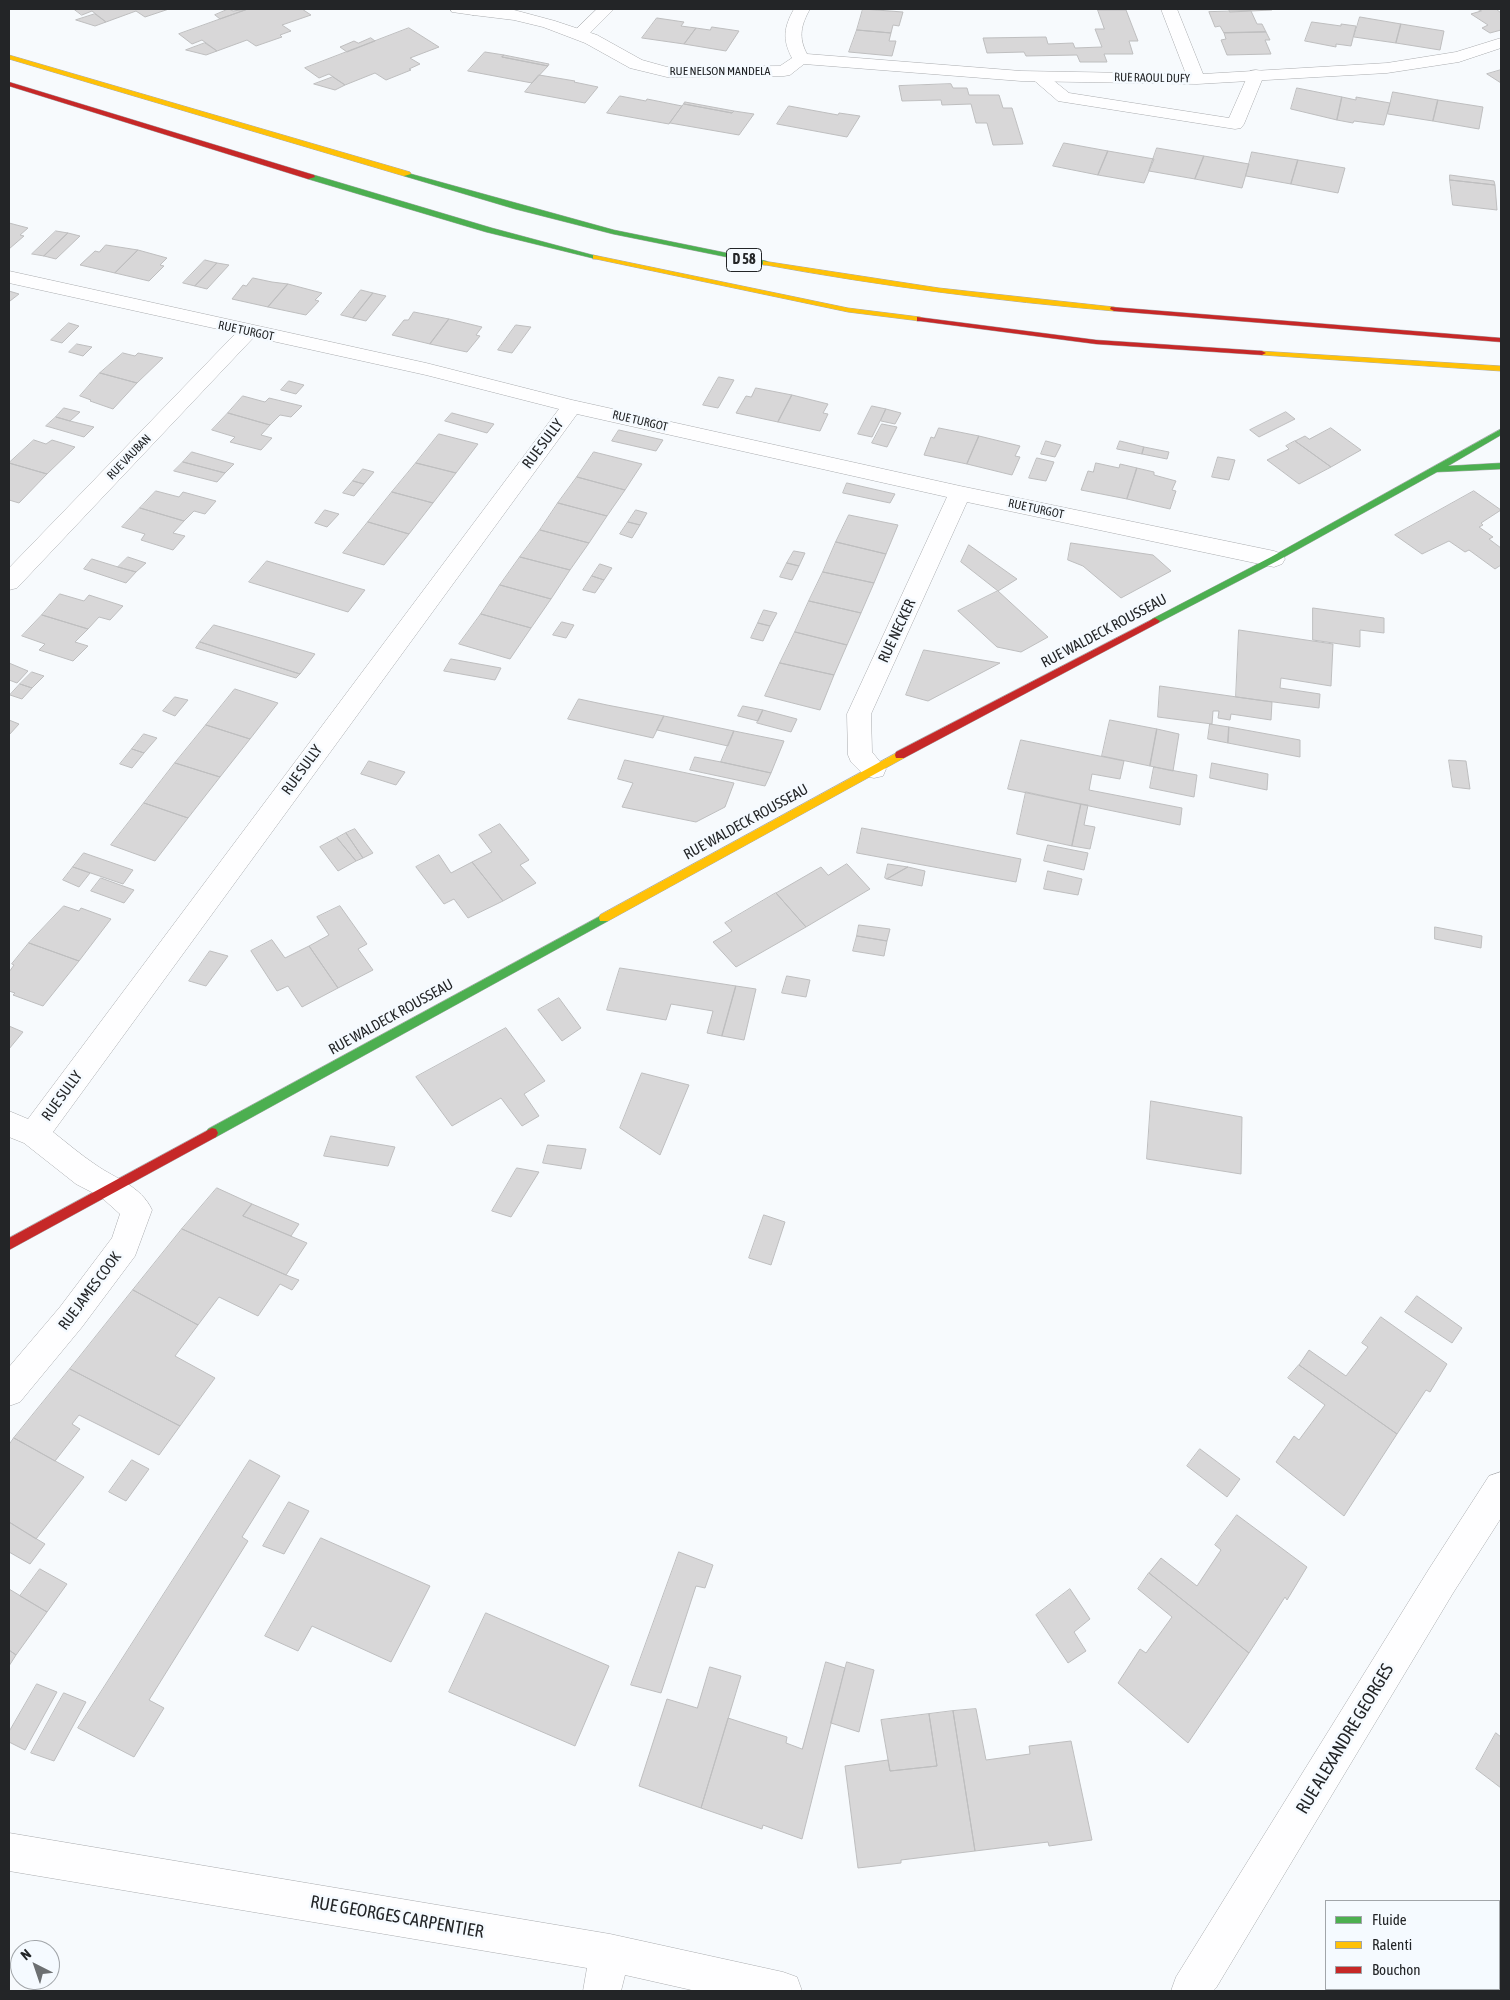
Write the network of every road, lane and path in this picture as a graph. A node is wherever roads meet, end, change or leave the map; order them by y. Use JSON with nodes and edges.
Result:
{"nodes":[{"id":1,"x":606,"y":9,"type":"edge"},
{"id":2,"x":802,"y":9,"type":"edge"},
{"id":3,"x":1169,"y":9,"type":"edge"},
{"id":4,"x":465,"y":10,"type":"edge"},
{"id":5,"x":523,"y":13,"type":"edge"},
{"id":6,"x":579,"y":35,"type":"junction"},
{"id":7,"x":1501,"y":43,"type":"edge"},
{"id":8,"x":9,"y":57,"type":"edge"},
{"id":9,"x":801,"y":59,"type":"junction"},
{"id":10,"x":1256,"y":75,"type":"junction"},
{"id":11,"x":1037,"y":76,"type":"junction"},
{"id":12,"x":1197,"y":79,"type":"junction"},
{"id":13,"x":9,"y":84,"type":"edge"},
{"id":14,"x":9,"y":277,"type":"edge"},
{"id":15,"x":249,"y":332,"type":"junction"},
{"id":16,"x":1501,"y":340,"type":"edge"},
{"id":17,"x":1501,"y":369,"type":"edge"},
{"id":18,"x":572,"y":406,"type":"junction"},
{"id":19,"x":1501,"y":432,"type":"edge"},
{"id":20,"x":1501,"y":466,"type":"edge"},
{"id":21,"x":1434,"y":469,"type":"junction"},
{"id":22,"x":960,"y":493,"type":"junction"},
{"id":23,"x":1274,"y":559,"type":"junction"},
{"id":24,"x":9,"y":582,"type":"edge"},
{"id":25,"x":874,"y":769,"type":"junction"},
{"id":26,"x":21,"y":1129,"type":"edge"},
{"id":27,"x":111,"y":1188,"type":"junction"},
{"id":28,"x":9,"y":1244,"type":"edge"},
{"id":29,"x":9,"y":1391,"type":"edge"},
{"id":30,"x":1501,"y":1488,"type":"edge"},
{"id":31,"x":9,"y":1852,"type":"edge"},
{"id":32,"x":610,"y":1953,"type":"junction"},
{"id":33,"x":602,"y":1991,"type":"edge"},
{"id":34,"x":782,"y":1991,"type":"edge"},
{"id":35,"x":1190,"y":1991,"type":"edge"}],
"edges":[{"from":1,"to":6,"type":"street"},
{"from":2,"to":9,"type":"street"},
{"from":3,"to":12,"type":"street"},
{"from":4,"to":5,"type":"street","name":"RUE NELSON MANDELA"},
{"from":5,"to":6,"type":"street","name":"RUE NELSON MANDELA"},
{"from":6,"to":9,"type":"street","name":"RUE NELSON MANDELA"},
{"from":7,"to":10,"type":"street","name":"RUE RAOUL DUFY"},
{"from":8,"to":16,"type":"main road","number":"D 58"},
{"from":9,"to":11,"type":"street","name":"RUE RAOUL DUFY"},
{"from":10,"to":11,"type":"street"},
{"from":10,"to":12,"type":"street","name":"RUE RAOUL DUFY"},
{"from":11,"to":12,"type":"street","name":"RUE RAOUL DUFY"},
{"from":13,"to":17,"type":"main road","number":"D 58"},
{"from":14,"to":15,"type":"street","name":"RUE TURGOT"},
{"from":15,"to":18,"type":"street","name":"RUE TURGOT"},
{"from":15,"to":24,"type":"street","name":"RUE VAUBAN"},
{"from":18,"to":22,"type":"street","name":"RUE TURGOT"},
{"from":18,"to":26,"type":"street","name":"RUE SULLY"},
{"from":19,"to":21,"type":"main road","name":"RUE WALDECK ROUSSEAU"},
{"from":20,"to":21,"type":"main road"},
{"from":21,"to":23,"type":"main road","name":"RUE WALDECK ROUSSEAU"},
{"from":22,"to":23,"type":"street","name":"RUE TURGOT"},
{"from":22,"to":25,"type":"street","name":"RUE NECKER"},
{"from":23,"to":25,"type":"main road","name":"RUE WALDECK ROUSSEAU"},
{"from":25,"to":27,"type":"main road","name":"RUE WALDECK ROUSSEAU"},
{"from":26,"to":27,"type":"street"},
{"from":27,"to":28,"type":"main road","name":"RUE WALDECK ROUSSEAU"},
{"from":27,"to":29,"type":"street","name":"RUE JAMES COOK"},
{"from":30,"to":35,"type":"street","name":"RUE ALEXANDRE GEORGES"},
{"from":31,"to":32,"type":"street","name":"RUE GEORGES CARPENTIER"},
{"from":32,"to":33,"type":"street"},
{"from":32,"to":34,"type":"street","name":"RUE GEORGES CARPENTIER"}]}
